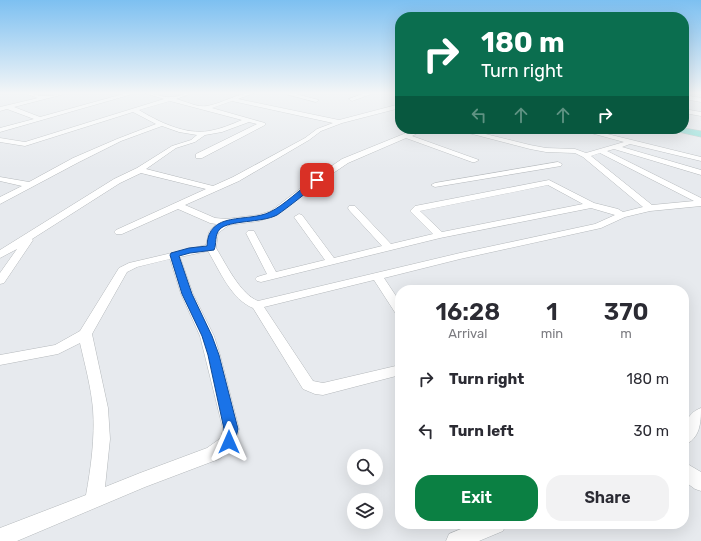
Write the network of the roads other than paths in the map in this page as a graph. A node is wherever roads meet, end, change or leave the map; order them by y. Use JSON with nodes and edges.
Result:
{"nodes":[{"id":1,"x":38,"y":118,"type":"edge"},
{"id":2,"x":108,"y":118,"type":"edge"},
{"id":3,"x":150,"y":118,"type":"edge"},
{"id":4,"x":241,"y":118,"type":"edge"},
{"id":5,"x":322,"y":118,"type":"edge"},
{"id":6,"x":354,"y":118,"type":"edge"},
{"id":7,"x":248,"y":120,"type":"junction"},
{"id":8,"x":340,"y":122,"type":"junction"},
{"id":9,"x":162,"y":124,"type":"junction"},
{"id":10,"x":0,"y":130,"type":"edge"},
{"id":11,"x":689,"y":132,"type":"edge"},
{"id":12,"x":203,"y":134,"type":"junction"},
{"id":13,"x":411,"y":134,"type":"edge"},
{"id":14,"x":476,"y":134,"type":"edge"},
{"id":15,"x":599,"y":134,"type":"edge"},
{"id":16,"x":701,"y":134,"type":"edge"},
{"id":17,"x":406,"y":136,"type":"junction"},
{"id":18,"x":0,"y":140,"type":"edge"},
{"id":19,"x":630,"y":142,"type":"junction"},
{"id":20,"x":615,"y":147,"type":"junction"},
{"id":21,"x":602,"y":150,"type":"junction"},
{"id":22,"x":586,"y":155,"type":"junction"},
{"id":23,"x":199,"y":156,"type":"dead end"},
{"id":24,"x":701,"y":159,"type":"edge"},
{"id":25,"x":475,"y":160,"type":"dead end"},
{"id":26,"x":558,"y":164,"type":"dead end"},
{"id":27,"x":527,"y":169,"type":"junction"},
{"id":28,"x":140,"y":170,"type":"junction"},
{"id":29,"x":701,"y":173,"type":"edge"},
{"id":30,"x":0,"y":179,"type":"edge"},
{"id":31,"x":549,"y":182,"type":"junction"},
{"id":32,"x":30,"y":185,"type":"junction"},
{"id":33,"x":435,"y":185,"type":"dead end"},
{"id":34,"x":215,"y":188,"type":"junction"},
{"id":35,"x":0,"y":201,"type":"edge"},
{"id":36,"x":701,"y":202,"type":"edge"},
{"id":37,"x":688,"y":204,"type":"junction"},
{"id":38,"x":177,"y":205,"type":"junction"},
{"id":39,"x":591,"y":205,"type":"junction"},
{"id":40,"x":352,"y":208,"type":"dead end"},
{"id":41,"x":650,"y":208,"type":"junction"},
{"id":42,"x":701,"y":212,"type":"edge"},
{"id":43,"x":622,"y":215,"type":"junction"},
{"id":44,"x":299,"y":217,"type":"dead end"},
{"id":45,"x":204,"y":218,"type":"junction"},
{"id":46,"x":226,"y":222,"type":"junction"},
{"id":47,"x":119,"y":232,"type":"dead end"},
{"id":48,"x":251,"y":232,"type":"dead end"},
{"id":49,"x":213,"y":235,"type":"junction"},
{"id":50,"x":440,"y":235,"type":"junction"},
{"id":51,"x":29,"y":238,"type":"junction"},
{"id":52,"x":211,"y":248,"type":"junction"},
{"id":53,"x":389,"y":248,"type":"junction"},
{"id":54,"x":174,"y":255,"type":"junction"},
{"id":55,"x":0,"y":256,"type":"edge"},
{"id":56,"x":0,"y":259,"type":"edge"},
{"id":57,"x":15,"y":261,"type":"junction"},
{"id":58,"x":332,"y":262,"type":"junction"},
{"id":59,"x":273,"y":276,"type":"junction"},
{"id":60,"x":377,"y":276,"type":"junction"},
{"id":61,"x":261,"y":279,"type":"dead end"},
{"id":62,"x":0,"y":281,"type":"edge"},
{"id":63,"x":395,"y":303,"type":"edge"},
{"id":64,"x":258,"y":305,"type":"junction"},
{"id":65,"x":85,"y":334,"type":"junction"},
{"id":66,"x":0,"y":360,"type":"edge"},
{"id":67,"x":395,"y":371,"type":"edge"},
{"id":68,"x":701,"y":415,"type":"edge"},
{"id":69,"x":689,"y":431,"type":"edge"},
{"id":70,"x":689,"y":474,"type":"edge"},
{"id":71,"x":701,"y":483,"type":"edge"},
{"id":72,"x":94,"y":501,"type":"junction"},
{"id":73,"x":484,"y":529,"type":"edge"},
{"id":74,"x":0,"y":538,"type":"edge"},
{"id":75,"x":456,"y":541,"type":"edge"}],
"edges":[{"from":1,"to":10,"type":"street"},
{"from":2,"to":18,"type":"street"},
{"from":3,"to":9,"type":"street"},
{"from":4,"to":7,"type":"street"},
{"from":5,"to":8,"type":"street"},
{"from":6,"to":8,"type":"street"},
{"from":7,"to":12,"type":"street"},
{"from":7,"to":23,"type":"street"},
{"from":8,"to":34,"type":"street"},
{"from":9,"to":12,"type":"street"},
{"from":9,"to":32,"type":"street"},
{"from":11,"to":16,"type":"main road"},
{"from":12,"to":28,"type":"street"},
{"from":13,"to":17,"type":"street"},
{"from":14,"to":22,"type":"street"},
{"from":15,"to":19,"type":"street"},
{"from":17,"to":25,"type":"street"},
{"from":17,"to":46,"type":"street"},
{"from":19,"to":20,"type":"street"},
{"from":19,"to":24,"type":"street"},
{"from":20,"to":21,"type":"street"},
{"from":20,"to":29,"type":"street"},
{"from":21,"to":22,"type":"street"},
{"from":21,"to":36,"type":"street"},
{"from":22,"to":41,"type":"street"},
{"from":26,"to":27,"type":"street"},
{"from":27,"to":31,"type":"street"},
{"from":27,"to":33,"type":"street"},
{"from":28,"to":34,"type":"street"},
{"from":28,"to":51,"type":"street"},
{"from":30,"to":32,"type":"street"},
{"from":31,"to":39,"type":"street"},
{"from":31,"to":50,"type":"street"},
{"from":32,"to":35,"type":"street"},
{"from":34,"to":38,"type":"street"},
{"from":36,"to":37,"type":"street"},
{"from":37,"to":41,"type":"street"},
{"from":37,"to":42,"type":"street"},
{"from":38,"to":45,"type":"street"},
{"from":38,"to":47,"type":"street"},
{"from":39,"to":43,"type":"street"},
{"from":39,"to":50,"type":"street"},
{"from":40,"to":53,"type":"street"},
{"from":41,"to":43,"type":"street"},
{"from":43,"to":60,"type":"street"},
{"from":44,"to":58,"type":"street"},
{"from":45,"to":46,"type":"street"},
{"from":45,"to":49,"type":"street"},
{"from":46,"to":49,"type":"street"},
{"from":48,"to":59,"type":"street"},
{"from":49,"to":52,"type":"street"},
{"from":50,"to":53,"type":"street"},
{"from":51,"to":55,"type":"street"},
{"from":51,"to":57,"type":"street"},
{"from":52,"to":54,"type":"street"},
{"from":52,"to":64,"type":"street"},
{"from":53,"to":58,"type":"street"},
{"from":54,"to":65,"type":"street"},
{"from":54,"to":72,"type":"street"},
{"from":56,"to":57,"type":"street"},
{"from":57,"to":62,"type":"street"},
{"from":58,"to":59,"type":"street"},
{"from":59,"to":61,"type":"street"},
{"from":60,"to":63,"type":"street"},
{"from":60,"to":64,"type":"street"},
{"from":64,"to":67,"type":"street"},
{"from":65,"to":66,"type":"street"},
{"from":65,"to":72,"type":"street"},
{"from":68,"to":69,"type":"street"},
{"from":70,"to":71,"type":"street"},
{"from":72,"to":74,"type":"street"},
{"from":73,"to":75,"type":"street"}]}
